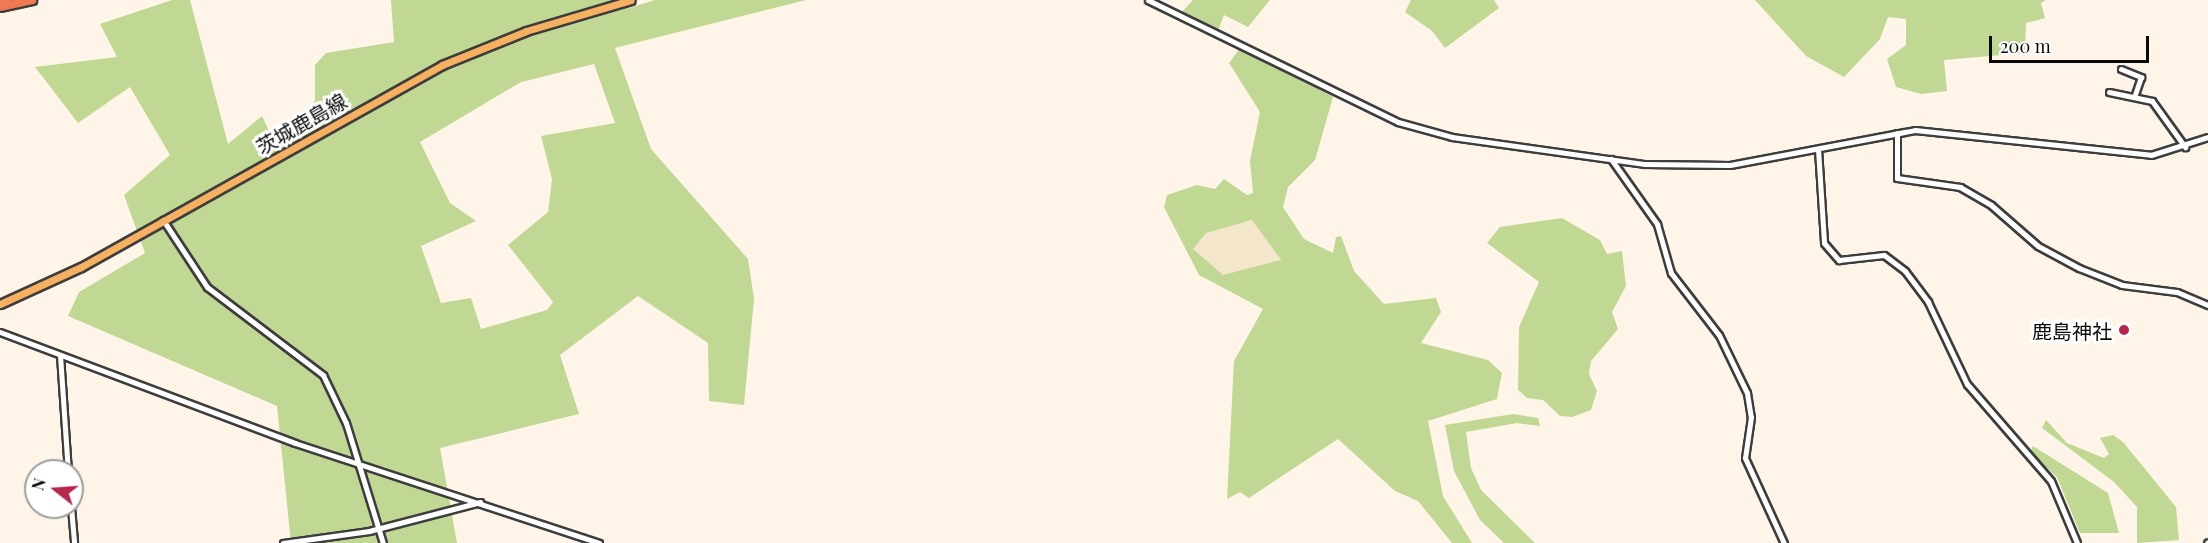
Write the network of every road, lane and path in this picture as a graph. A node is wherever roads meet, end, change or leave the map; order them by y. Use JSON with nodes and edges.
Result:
{"nodes":[{"id":1,"x":8,"y":0,"type":"edge"},
{"id":2,"x":32,"y":0,"type":"edge"},
{"id":3,"x":631,"y":0,"type":"edge"},
{"id":4,"x":1148,"y":0,"type":"edge"},
{"id":5,"x":0,"y":2,"type":"edge"},
{"id":6,"x":0,"y":7,"type":"edge"},
{"id":7,"x":2121,"y":69,"type":"dead end"},
{"id":8,"x":2109,"y":92,"type":"dead end"},
{"id":9,"x":2135,"y":94,"type":"junction"},
{"id":10,"x":1897,"y":133,"type":"junction"},
{"id":11,"x":2208,"y":137,"type":"edge"},
{"id":12,"x":2185,"y":147,"type":"junction"},
{"id":13,"x":1818,"y":149,"type":"junction"},
{"id":14,"x":1611,"y":159,"type":"junction"},
{"id":15,"x":164,"y":220,"type":"junction"},
{"id":16,"x":0,"y":304,"type":"edge"},
{"id":17,"x":2208,"y":305,"type":"edge"},
{"id":18,"x":0,"y":332,"type":"edge"},
{"id":19,"x":60,"y":355,"type":"junction"},
{"id":20,"x":67,"y":459,"type":"edge"},
{"id":21,"x":358,"y":464,"type":"junction"},
{"id":22,"x":481,"y":501,"type":"junction"},
{"id":23,"x":72,"y":519,"type":"edge"},
{"id":24,"x":379,"y":529,"type":"junction"},
{"id":25,"x":74,"y":543,"type":"edge"},
{"id":26,"x":283,"y":543,"type":"edge"},
{"id":27,"x":293,"y":543,"type":"edge"},
{"id":28,"x":383,"y":543,"type":"edge"},
{"id":29,"x":599,"y":543,"type":"edge"},
{"id":30,"x":1784,"y":543,"type":"edge"},
{"id":31,"x":2077,"y":543,"type":"edge"}],
"edges":[{"from":1,"to":5,"type":"highway"},
{"from":2,"to":6,"type":"highway"},
{"from":3,"to":15,"type":"main road","name":"茨城鹿島線"},
{"from":4,"to":14,"type":"street"},
{"from":7,"to":9,"type":"street"},
{"from":8,"to":9,"type":"street"},
{"from":9,"to":12,"type":"street"},
{"from":10,"to":12,"type":"street"},
{"from":10,"to":13,"type":"street"},
{"from":10,"to":17,"type":"street"},
{"from":11,"to":12,"type":"street"},
{"from":13,"to":14,"type":"street"},
{"from":13,"to":31,"type":"street"},
{"from":14,"to":30,"type":"street"},
{"from":15,"to":16,"type":"main road","name":"茨城鹿島線"},
{"from":15,"to":21,"type":"street"},
{"from":18,"to":19,"type":"street"},
{"from":19,"to":20,"type":"street"},
{"from":19,"to":21,"type":"street"},
{"from":21,"to":22,"type":"street"},
{"from":21,"to":24,"type":"street"},
{"from":22,"to":24,"type":"street"},
{"from":22,"to":29,"type":"street"},
{"from":23,"to":25,"type":"street"},
{"from":24,"to":27,"type":"street"},
{"from":24,"to":28,"type":"street"},
{"from":26,"to":27,"type":"street"}]}
